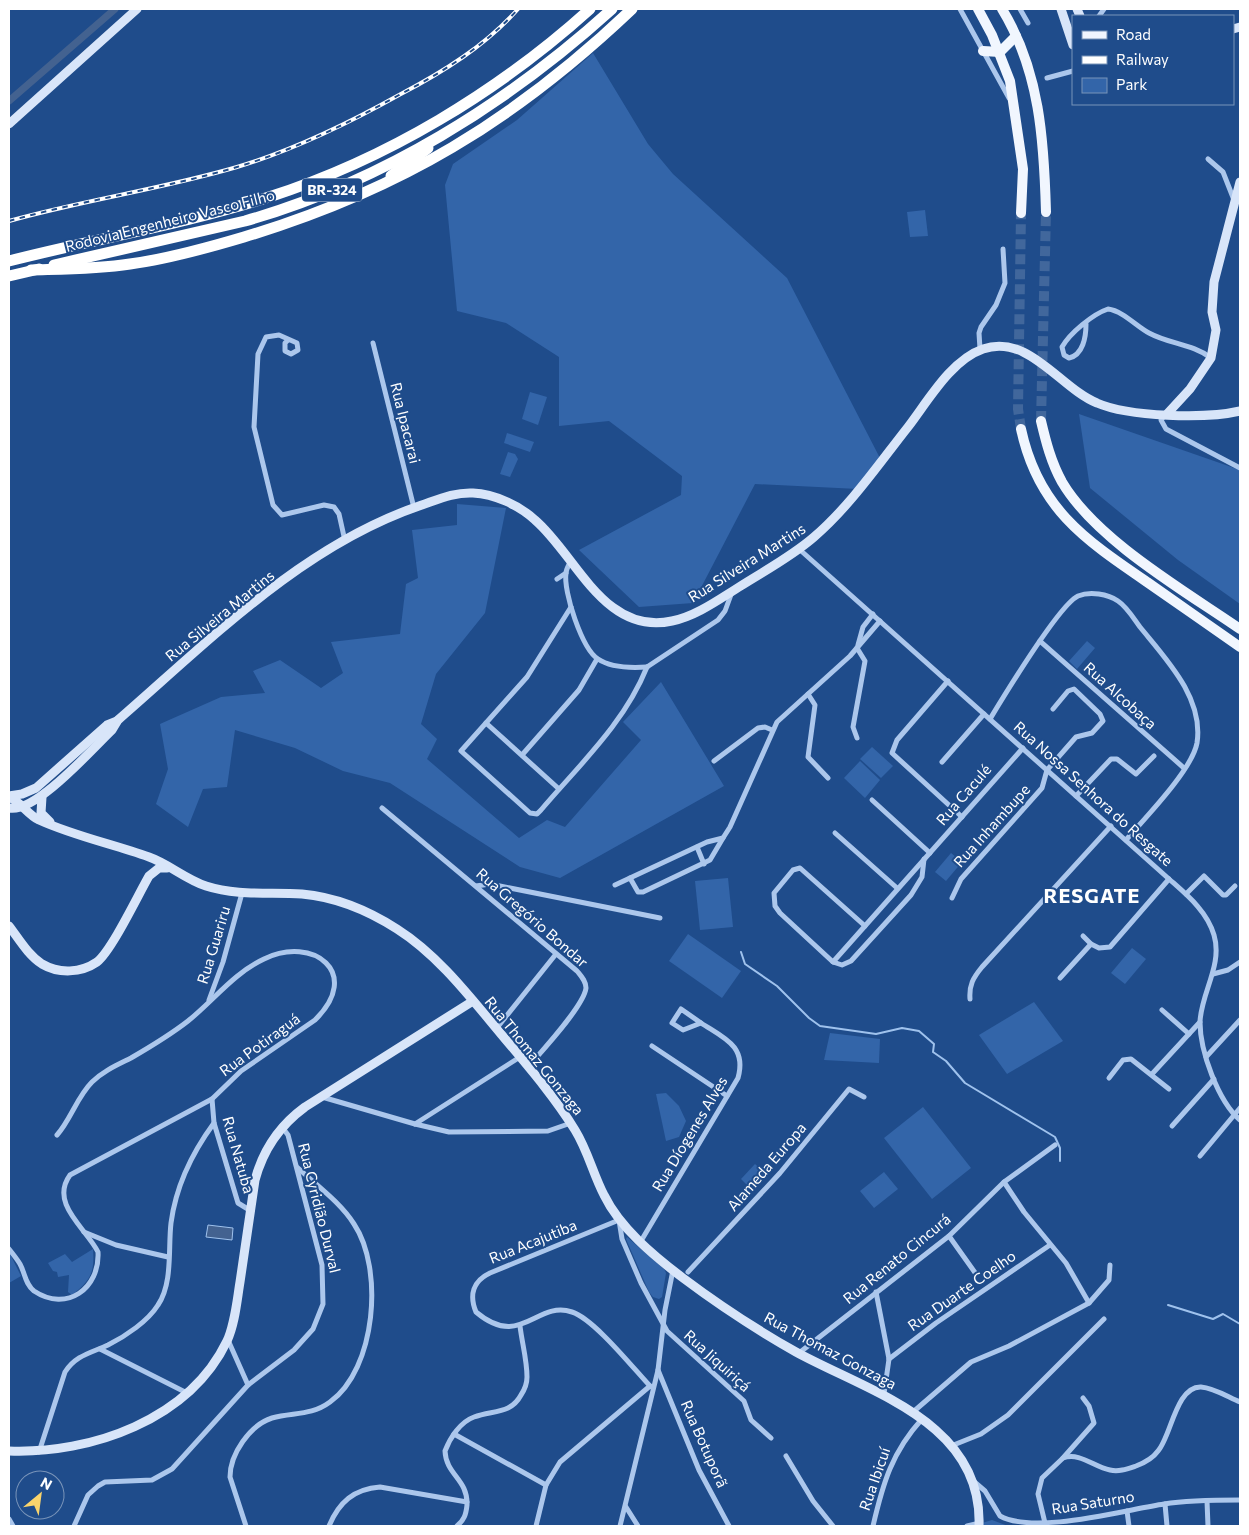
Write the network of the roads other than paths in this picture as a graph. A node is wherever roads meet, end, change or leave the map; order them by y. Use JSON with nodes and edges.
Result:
{"nodes":[{"id":1,"x":137,"y":9,"type":"edge"},
{"id":2,"x":590,"y":9,"type":"edge"},
{"id":3,"x":612,"y":9,"type":"edge"},
{"id":4,"x":632,"y":9,"type":"edge"},
{"id":5,"x":960,"y":9,"type":"edge"},
{"id":6,"x":978,"y":9,"type":"edge"},
{"id":7,"x":1002,"y":9,"type":"edge"},
{"id":8,"x":1020,"y":9,"type":"edge"},
{"id":9,"x":1061,"y":9,"type":"edge"},
{"id":10,"x":1028,"y":23,"type":"dead end"},
{"id":11,"x":1016,"y":36,"type":"junction"},
{"id":12,"x":1071,"y":39,"type":"edge"},
{"id":13,"x":982,"y":51,"type":"junction"},
{"id":14,"x":1000,"y":52,"type":"junction"},
{"id":15,"x":1072,"y":71,"type":"edge"},
{"id":16,"x":1047,"y":78,"type":"dead end"},
{"id":17,"x":1014,"y":107,"type":"junction"},
{"id":18,"x":9,"y":124,"type":"edge"},
{"id":19,"x":450,"y":130,"type":"junction"},
{"id":20,"x":1208,"y":159,"type":"dead end"},
{"id":21,"x":1240,"y":182,"type":"edge"},
{"id":22,"x":369,"y":191,"type":"junction"},
{"id":23,"x":1235,"y":202,"type":"junction"},
{"id":24,"x":1021,"y":212,"type":"tunnel mouth"},
{"id":25,"x":1046,"y":212,"type":"tunnel mouth"},
{"id":26,"x":1003,"y":249,"type":"dead end"},
{"id":27,"x":9,"y":261,"type":"edge"},
{"id":28,"x":32,"y":270,"type":"junction"},
{"id":29,"x":9,"y":276,"type":"edge"},
{"id":30,"x":1086,"y":324,"type":"junction"},
{"id":31,"x":288,"y":340,"type":"dead end"},
{"id":32,"x":373,"y":343,"type":"dead end"},
{"id":33,"x":980,"y":349,"type":"junction"},
{"id":34,"x":1211,"y":358,"type":"junction"},
{"id":35,"x":1240,"y":411,"type":"edge"},
{"id":36,"x":1167,"y":414,"type":"junction"},
{"id":37,"x":1041,"y":421,"type":"tunnel mouth"},
{"id":38,"x":1021,"y":429,"type":"tunnel mouth"},
{"id":39,"x":1240,"y":468,"type":"edge"},
{"id":40,"x":414,"y":508,"type":"junction"},
{"id":41,"x":345,"y":541,"type":"junction"},
{"id":42,"x":799,"y":549,"type":"junction"},
{"id":43,"x":570,"y":562,"type":"junction"},
{"id":44,"x":566,"y":573,"type":"junction"},
{"id":45,"x":558,"y":579,"type":"dead end"},
{"id":46,"x":732,"y":591,"type":"junction"},
{"id":47,"x":571,"y":607,"type":"junction"},
{"id":48,"x":873,"y":614,"type":"junction"},
{"id":49,"x":880,"y":620,"type":"junction"},
{"id":50,"x":1240,"y":629,"type":"edge"},
{"id":51,"x":1040,"y":641,"type":"junction"},
{"id":52,"x":1240,"y":647,"type":"edge"},
{"id":53,"x":857,"y":648,"type":"junction"},
{"id":54,"x":597,"y":659,"type":"junction"},
{"id":55,"x":647,"y":668,"type":"junction"},
{"id":56,"x":948,"y":681,"type":"junction"},
{"id":57,"x":808,"y":694,"type":"junction"},
{"id":58,"x":1053,"y":709,"type":"dead end"},
{"id":59,"x":984,"y":714,"type":"junction"},
{"id":60,"x":990,"y":719,"type":"junction"},
{"id":61,"x":118,"y":720,"type":"junction"},
{"id":62,"x":486,"y":723,"type":"junction"},
{"id":63,"x":772,"y":730,"type":"junction"},
{"id":64,"x":857,"y":738,"type":"dead end"},
{"id":65,"x":1023,"y":748,"type":"junction"},
{"id":66,"x":522,"y":755,"type":"junction"},
{"id":67,"x":1154,"y":756,"type":"dead end"},
{"id":68,"x":714,"y":761,"type":"dead end"},
{"id":69,"x":942,"y":762,"type":"dead end"},
{"id":70,"x":1184,"y":768,"type":"junction"},
{"id":71,"x":1047,"y":770,"type":"junction"},
{"id":72,"x":828,"y":778,"type":"dead end"},
{"id":73,"x":559,"y":789,"type":"junction"},
{"id":74,"x":9,"y":796,"type":"edge"},
{"id":75,"x":1076,"y":796,"type":"junction"},
{"id":76,"x":42,"y":797,"type":"junction"},
{"id":77,"x":872,"y":800,"type":"dead end"},
{"id":78,"x":23,"y":807,"type":"junction"},
{"id":79,"x":9,"y":808,"type":"edge"},
{"id":80,"x":382,"y":808,"type":"dead end"},
{"id":81,"x":962,"y":817,"type":"junction"},
{"id":82,"x":54,"y":825,"type":"junction"},
{"id":83,"x":1111,"y":826,"type":"junction"},
{"id":84,"x":835,"y":833,"type":"dead end"},
{"id":85,"x":723,"y":838,"type":"junction"},
{"id":86,"x":1126,"y":840,"type":"junction"},
{"id":87,"x":697,"y":847,"type":"junction"},
{"id":88,"x":930,"y":853,"type":"junction"},
{"id":89,"x":141,"y":855,"type":"junction"},
{"id":90,"x":924,"y":859,"type":"junction"},
{"id":91,"x":704,"y":864,"type":"junction"},
{"id":92,"x":167,"y":868,"type":"junction"},
{"id":93,"x":149,"y":876,"type":"junction"},
{"id":94,"x":630,"y":878,"type":"junction"},
{"id":95,"x":1169,"y":879,"type":"junction"},
{"id":96,"x":615,"y":885,"type":"dead end"},
{"id":97,"x":476,"y":886,"type":"junction"},
{"id":98,"x":1235,"y":886,"type":"dead end"},
{"id":99,"x":897,"y":888,"type":"junction"},
{"id":100,"x":242,"y":893,"type":"junction"},
{"id":101,"x":1186,"y":894,"type":"junction"},
{"id":102,"x":952,"y":898,"type":"dead end"},
{"id":103,"x":660,"y":918,"type":"dead end"},
{"id":104,"x":9,"y":926,"type":"edge"},
{"id":105,"x":865,"y":926,"type":"junction"},
{"id":106,"x":1083,"y":936,"type":"dead end"},
{"id":107,"x":1091,"y":944,"type":"junction"},
{"id":108,"x":556,"y":954,"type":"junction"},
{"id":109,"x":833,"y":962,"type":"junction"},
{"id":110,"x":1240,"y":962,"type":"edge"},
{"id":111,"x":1213,"y":974,"type":"junction"},
{"id":112,"x":1060,"y":978,"type":"dead end"},
{"id":113,"x":970,"y":999,"type":"dead end"},
{"id":114,"x":473,"y":1001,"type":"junction"},
{"id":115,"x":208,"y":1003,"type":"junction"},
{"id":116,"x":1162,"y":1010,"type":"dead end"},
{"id":117,"x":1240,"y":1020,"type":"edge"},
{"id":118,"x":1200,"y":1022,"type":"junction"},
{"id":119,"x":701,"y":1023,"type":"junction"},
{"id":120,"x":496,"y":1029,"type":"junction"},
{"id":121,"x":1189,"y":1034,"type":"junction"},
{"id":122,"x":652,"y":1046,"type":"dead end"},
{"id":123,"x":520,"y":1057,"type":"junction"},
{"id":124,"x":1206,"y":1057,"type":"junction"},
{"id":125,"x":528,"y":1067,"type":"junction"},
{"id":126,"x":1152,"y":1074,"type":"junction"},
{"id":127,"x":1109,"y":1078,"type":"dead end"},
{"id":128,"x":1214,"y":1079,"type":"junction"},
{"id":129,"x":1168,"y":1089,"type":"dead end"},
{"id":130,"x":727,"y":1096,"type":"junction"},
{"id":131,"x":322,"y":1097,"type":"junction"},
{"id":132,"x":864,"y":1097,"type":"dead end"},
{"id":133,"x":212,"y":1098,"type":"junction"},
{"id":134,"x":1240,"y":1108,"type":"edge"},
{"id":135,"x":1234,"y":1115,"type":"junction"},
{"id":136,"x":1240,"y":1120,"type":"edge"},
{"id":137,"x":214,"y":1123,"type":"junction"},
{"id":138,"x":416,"y":1124,"type":"junction"},
{"id":139,"x":571,"y":1124,"type":"junction"},
{"id":140,"x":1172,"y":1126,"type":"dead end"},
{"id":141,"x":282,"y":1127,"type":"junction"},
{"id":142,"x":57,"y":1135,"type":"dead end"},
{"id":143,"x":1055,"y":1145,"type":"dead end"},
{"id":144,"x":1200,"y":1156,"type":"dead end"},
{"id":145,"x":297,"y":1167,"type":"junction"},
{"id":146,"x":1004,"y":1182,"type":"junction"},
{"id":147,"x":251,"y":1211,"type":"junction"},
{"id":148,"x":619,"y":1220,"type":"junction"},
{"id":149,"x":81,"y":1230,"type":"junction"},
{"id":150,"x":949,"y":1236,"type":"junction"},
{"id":151,"x":641,"y":1241,"type":"junction"},
{"id":152,"x":1050,"y":1245,"type":"junction"},
{"id":153,"x":9,"y":1249,"type":"edge"},
{"id":154,"x":168,"y":1257,"type":"junction"},
{"id":155,"x":1110,"y":1265,"type":"dead end"},
{"id":156,"x":673,"y":1270,"type":"junction"},
{"id":157,"x":688,"y":1272,"type":"dead end"},
{"id":158,"x":976,"y":1274,"type":"dead end"},
{"id":159,"x":876,"y":1292,"type":"junction"},
{"id":160,"x":1089,"y":1303,"type":"junction"},
{"id":161,"x":1104,"y":1319,"type":"dead end"},
{"id":162,"x":520,"y":1326,"type":"junction"},
{"id":163,"x":663,"y":1326,"type":"junction"},
{"id":164,"x":228,"y":1340,"type":"junction"},
{"id":165,"x":100,"y":1349,"type":"junction"},
{"id":166,"x":798,"y":1354,"type":"junction"},
{"id":167,"x":889,"y":1359,"type":"junction"},
{"id":168,"x":658,"y":1370,"type":"junction"},
{"id":169,"x":248,"y":1385,"type":"junction"},
{"id":170,"x":651,"y":1387,"type":"junction"},
{"id":171,"x":187,"y":1393,"type":"junction"},
{"id":172,"x":884,"y":1394,"type":"junction"},
{"id":173,"x":1083,"y":1398,"type":"dead end"},
{"id":174,"x":1240,"y":1402,"type":"edge"},
{"id":175,"x":913,"y":1412,"type":"junction"},
{"id":176,"x":922,"y":1419,"type":"junction"},
{"id":177,"x":454,"y":1434,"type":"junction"},
{"id":178,"x":770,"y":1438,"type":"dead end"},
{"id":179,"x":951,"y":1446,"type":"junction"},
{"id":180,"x":9,"y":1451,"type":"edge"},
{"id":181,"x":38,"y":1452,"type":"junction"},
{"id":182,"x":786,"y":1456,"type":"dead end"},
{"id":183,"x":1063,"y":1458,"type":"junction"},
{"id":184,"x":971,"y":1479,"type":"junction"},
{"id":185,"x":546,"y":1485,"type":"junction"},
{"id":186,"x":1206,"y":1500,"type":"junction"},
{"id":187,"x":1240,"y":1500,"type":"edge"},
{"id":188,"x":467,"y":1502,"type":"junction"},
{"id":189,"x":1165,"y":1504,"type":"junction"},
{"id":190,"x":626,"y":1506,"type":"junction"},
{"id":191,"x":1127,"y":1511,"type":"junction"},
{"id":192,"x":9,"y":1520,"type":"edge"},
{"id":193,"x":1045,"y":1523,"type":"junction"},
{"id":194,"x":979,"y":1524,"type":"edge"},
{"id":195,"x":1074,"y":1524,"type":"edge"},
{"id":196,"x":13,"y":1526,"type":"edge"},
{"id":197,"x":74,"y":1526,"type":"edge"},
{"id":198,"x":246,"y":1526,"type":"edge"},
{"id":199,"x":329,"y":1526,"type":"edge"},
{"id":200,"x":457,"y":1526,"type":"edge"},
{"id":201,"x":536,"y":1526,"type":"edge"},
{"id":202,"x":620,"y":1526,"type":"edge"},
{"id":203,"x":638,"y":1526,"type":"edge"},
{"id":204,"x":729,"y":1526,"type":"edge"},
{"id":205,"x":833,"y":1526,"type":"edge"},
{"id":206,"x":873,"y":1526,"type":"edge"},
{"id":207,"x":967,"y":1526,"type":"edge"},
{"id":208,"x":1129,"y":1526,"type":"edge"},
{"id":209,"x":1167,"y":1526,"type":"edge"},
{"id":210,"x":1208,"y":1526,"type":"edge"}],
"edges":[{"from":1,"to":18,"type":"main road"},
{"from":2,"to":27,"type":"highway","name":"Rodovia Engenheiro Vasco Filho","number":"BR-324"},
{"from":3,"to":19,"type":"highway","name":"Rodovia Engenheiro Vasco Filho","number":"BR-324"},
{"from":4,"to":22,"type":"highway"},
{"from":5,"to":13,"type":"street"},
{"from":6,"to":14,"type":"main road"},
{"from":7,"to":11,"type":"main road"},
{"from":8,"to":10,"type":"street"},
{"from":9,"to":12,"type":"main road"},
{"from":11,"to":14,"type":"main road"},
{"from":11,"to":25,"type":"main road"},
{"from":13,"to":14,"type":"main road"},
{"from":13,"to":17,"type":"street"},
{"from":14,"to":17,"type":"main road"},
{"from":15,"to":16,"type":"street"},
{"from":17,"to":24,"type":"main road"},
{"from":19,"to":22,"type":"highway"},
{"from":19,"to":28,"type":"highway","name":"Rodovia Engenheiro Vasco Filho","number":"BR-324"},
{"from":20,"to":23,"type":"street"},
{"from":21,"to":23,"type":"main road"},
{"from":22,"to":28,"type":"highway"},
{"from":23,"to":34,"type":"main road"},
{"from":26,"to":33,"type":"street"},
{"from":28,"to":29,"type":"highway","name":"Rodovia Engenheiro Vasco Filho","number":"BR-324"},
{"from":30,"to":30,"type":"street"},
{"from":30,"to":34,"type":"street"},
{"from":31,"to":41,"type":"street"},
{"from":32,"to":40,"type":"street","name":"Rua Ipacarai"},
{"from":33,"to":36,"type":"main road"},
{"from":33,"to":42,"type":"main road","name":"Rua Silveira Martins"},
{"from":34,"to":36,"type":"main road"},
{"from":35,"to":36,"type":"main road"},
{"from":36,"to":39,"type":"street"},
{"from":37,"to":50,"type":"main road"},
{"from":38,"to":52,"type":"main road"},
{"from":40,"to":41,"type":"main road","name":"Rua Silveira Martins"},
{"from":40,"to":43,"type":"main road","name":"Rua Silveira Martins"},
{"from":41,"to":61,"type":"main road","name":"Rua Silveira Martins"},
{"from":42,"to":46,"type":"main road","name":"Rua Silveira Martins"},
{"from":42,"to":48,"type":"street","name":"Rua Nossa Senhora do Resgate"},
{"from":43,"to":44,"type":"street"},
{"from":43,"to":46,"type":"main road","name":"Rua Silveira Martins"},
{"from":44,"to":45,"type":"street"},
{"from":44,"to":47,"type":"street"},
{"from":46,"to":55,"type":"street"},
{"from":47,"to":54,"type":"street"},
{"from":47,"to":62,"type":"street"},
{"from":48,"to":49,"type":"street","name":"Rua Nossa Senhora do Resgate"},
{"from":48,"to":53,"type":"street"},
{"from":49,"to":53,"type":"street"},
{"from":49,"to":56,"type":"street","name":"Rua Nossa Senhora do Resgate"},
{"from":51,"to":60,"type":"street"},
{"from":51,"to":70,"type":"street","name":"Rua Alcobaça"},
{"from":51,"to":70,"type":"street"},
{"from":53,"to":57,"type":"street"},
{"from":53,"to":64,"type":"street"},
{"from":54,"to":55,"type":"street"},
{"from":54,"to":66,"type":"street"},
{"from":55,"to":73,"type":"street"},
{"from":56,"to":59,"type":"street","name":"Rua Nossa Senhora do Resgate"},
{"from":56,"to":81,"type":"street"},
{"from":57,"to":63,"type":"street"},
{"from":57,"to":72,"type":"street"},
{"from":58,"to":71,"type":"street","name":"Rua Inhambupe"},
{"from":59,"to":60,"type":"street","name":"Rua Nossa Senhora do Resgate"},
{"from":59,"to":69,"type":"street"},
{"from":60,"to":65,"type":"street","name":"Rua Nossa Senhora do Resgate"},
{"from":61,"to":74,"type":"main road","name":"Rua Silveira Martins"},
{"from":61,"to":76,"type":"main road","name":"Rua Silveira Martins"},
{"from":62,"to":66,"type":"street"},
{"from":62,"to":73,"type":"street"},
{"from":63,"to":68,"type":"street"},
{"from":63,"to":85,"type":"street"},
{"from":65,"to":71,"type":"street","name":"Rua Nossa Senhora do Resgate"},
{"from":65,"to":81,"type":"street","name":"Rua Caculé"},
{"from":66,"to":73,"type":"street"},
{"from":67,"to":75,"type":"street"},
{"from":70,"to":86,"type":"street"},
{"from":71,"to":75,"type":"street","name":"Rua Nossa Senhora do Resgate"},
{"from":71,"to":102,"type":"street","name":"Rua Inhambupe"},
{"from":74,"to":78,"type":"main road","name":"Rua Thomaz Gonzaga"},
{"from":75,"to":83,"type":"street","name":"Rua Nossa Senhora do Resgate"},
{"from":76,"to":78,"type":"main road","name":"Rua Silveira Martins"},
{"from":76,"to":82,"type":"main road"},
{"from":77,"to":88,"type":"street"},
{"from":78,"to":79,"type":"main road"},
{"from":78,"to":82,"type":"main road","name":"Rua Thomaz Gonzaga"},
{"from":80,"to":97,"type":"street","name":"Rua Gregório Bondar"},
{"from":81,"to":88,"type":"street","name":"Rua Caculé"},
{"from":82,"to":89,"type":"main road","name":"Rua Thomaz Gonzaga"},
{"from":83,"to":86,"type":"street","name":"Rua Nossa Senhora do Resgate"},
{"from":83,"to":113,"type":"street"},
{"from":84,"to":99,"type":"street"},
{"from":85,"to":87,"type":"street"},
{"from":85,"to":91,"type":"street"},
{"from":86,"to":95,"type":"street","name":"Rua Nossa Senhora do Resgate"},
{"from":87,"to":91,"type":"street"},
{"from":87,"to":94,"type":"street"},
{"from":88,"to":90,"type":"street","name":"Rua Caculé"},
{"from":89,"to":92,"type":"main road","name":"Rua Thomaz Gonzaga"},
{"from":89,"to":93,"type":"main road"},
{"from":90,"to":99,"type":"street","name":"Rua Caculé"},
{"from":90,"to":109,"type":"street"},
{"from":91,"to":94,"type":"street"},
{"from":92,"to":93,"type":"main road"},
{"from":92,"to":100,"type":"main road","name":"Rua Thomaz Gonzaga"},
{"from":93,"to":104,"type":"main road"},
{"from":94,"to":96,"type":"street"},
{"from":95,"to":101,"type":"street","name":"Rua Nossa Senhora do Resgate"},
{"from":95,"to":107,"type":"street"},
{"from":97,"to":103,"type":"street"},
{"from":97,"to":108,"type":"street","name":"Rua Gregório Bondar"},
{"from":98,"to":101,"type":"street"},
{"from":99,"to":105,"type":"street","name":"Rua Caculé"},
{"from":100,"to":114,"type":"main road","name":"Rua Thomaz Gonzaga"},
{"from":100,"to":115,"type":"street","name":"Rua Guariru"},
{"from":101,"to":111,"type":"street","name":"Rua Nossa Senhora do Resgate"},
{"from":105,"to":109,"type":"street","name":"Rua Caculé"},
{"from":105,"to":109,"type":"street"},
{"from":106,"to":107,"type":"street"},
{"from":107,"to":112,"type":"street"},
{"from":108,"to":120,"type":"street"},
{"from":108,"to":125,"type":"street","name":"Rua Gregório Bondar"},
{"from":110,"to":111,"type":"street"},
{"from":111,"to":118,"type":"street","name":"Rua Nossa Senhora do Resgate"},
{"from":114,"to":120,"type":"main road","name":"Rua Thomaz Gonzaga"},
{"from":114,"to":131,"type":"main road"},
{"from":115,"to":133,"type":"street","name":"Rua Potiraguá"},
{"from":115,"to":142,"type":"street","name":"Rua Potiraguá"},
{"from":116,"to":121,"type":"street"},
{"from":117,"to":124,"type":"street"},
{"from":118,"to":121,"type":"street"},
{"from":118,"to":124,"type":"street","name":"Rua Nossa Senhora do Resgate"},
{"from":119,"to":119,"type":"street","name":"Rua Díogenes Alves"},
{"from":119,"to":130,"type":"street","name":"Rua Díogenes Alves"},
{"from":120,"to":123,"type":"main road","name":"Rua Thomaz Gonzaga"},
{"from":121,"to":126,"type":"street"},
{"from":122,"to":130,"type":"street"},
{"from":123,"to":125,"type":"main road","name":"Rua Thomaz Gonzaga"},
{"from":123,"to":138,"type":"street"},
{"from":124,"to":128,"type":"street","name":"Rua Nossa Senhora do Resgate"},
{"from":125,"to":139,"type":"main road","name":"Rua Thomaz Gonzaga"},
{"from":126,"to":127,"type":"street"},
{"from":126,"to":129,"type":"street"},
{"from":128,"to":135,"type":"street","name":"Rua Nossa Senhora do Resgate"},
{"from":128,"to":140,"type":"street"},
{"from":130,"to":151,"type":"street","name":"Rua Díogenes Alves"},
{"from":131,"to":138,"type":"street"},
{"from":131,"to":141,"type":"main road"},
{"from":132,"to":157,"type":"street","name":"Alameda Europa"},
{"from":133,"to":137,"type":"street","name":"Rua Natuba"},
{"from":133,"to":149,"type":"street","name":"Rua Potiraguá"},
{"from":134,"to":135,"type":"street"},
{"from":135,"to":136,"type":"street","name":"Rua Nossa Senhora do Resgate"},
{"from":135,"to":144,"type":"street"},
{"from":137,"to":147,"type":"street","name":"Rua Natuba"},
{"from":137,"to":154,"type":"street"},
{"from":138,"to":139,"type":"street"},
{"from":139,"to":148,"type":"main road","name":"Rua Thomaz Gonzaga"},
{"from":141,"to":145,"type":"street","name":"Rua Cyridião Durval"},
{"from":141,"to":147,"type":"main road"},
{"from":143,"to":146,"type":"street","name":"Rua Renato Cincurá"},
{"from":145,"to":169,"type":"street","name":"Rua Cyridião Durval"},
{"from":145,"to":198,"type":"street"},
{"from":146,"to":150,"type":"street","name":"Rua Renato Cincurá"},
{"from":146,"to":152,"type":"street"},
{"from":147,"to":164,"type":"main road"},
{"from":148,"to":151,"type":"main road","name":"Rua Thomaz Gonzaga"},
{"from":148,"to":162,"type":"street","name":"Rua Acajutiba"},
{"from":148,"to":163,"type":"street"},
{"from":149,"to":153,"type":"street","name":"Rua Potiraguá"},
{"from":149,"to":154,"type":"street"},
{"from":150,"to":158,"type":"street"},
{"from":150,"to":159,"type":"street","name":"Rua Renato Cincurá"},
{"from":151,"to":156,"type":"main road","name":"Rua Thomaz Gonzaga"},
{"from":152,"to":160,"type":"street"},
{"from":152,"to":167,"type":"street","name":"Rua Duarte Coelho"},
{"from":154,"to":165,"type":"street"},
{"from":155,"to":160,"type":"street"},
{"from":156,"to":163,"type":"street"},
{"from":156,"to":166,"type":"main road","name":"Rua Thomaz Gonzaga"},
{"from":159,"to":166,"type":"street","name":"Rua Renato Cincurá"},
{"from":159,"to":167,"type":"street"},
{"from":160,"to":175,"type":"street"},
{"from":161,"to":179,"type":"street"},
{"from":162,"to":170,"type":"street"},
{"from":162,"to":177,"type":"street"},
{"from":163,"to":168,"type":"street"},
{"from":163,"to":178,"type":"street","name":"Rua Jiquiriçá"},
{"from":164,"to":169,"type":"street"},
{"from":164,"to":171,"type":"main road"},
{"from":165,"to":171,"type":"street"},
{"from":165,"to":181,"type":"street"},
{"from":166,"to":172,"type":"main road","name":"Rua Thomaz Gonzaga"},
{"from":167,"to":172,"type":"street"},
{"from":168,"to":170,"type":"street"},
{"from":168,"to":204,"type":"street","name":"Rua Botuporã"},
{"from":169,"to":197,"type":"street","name":"Rua Cyridião Durval"},
{"from":170,"to":185,"type":"street"},
{"from":170,"to":190,"type":"street"},
{"from":171,"to":181,"type":"main road"},
{"from":172,"to":175,"type":"main road","name":"Rua Thomaz Gonzaga"},
{"from":173,"to":183,"type":"street"},
{"from":174,"to":183,"type":"street"},
{"from":175,"to":176,"type":"main road","name":"Rua Thomaz Gonzaga"},
{"from":176,"to":179,"type":"main road","name":"Rua Thomaz Gonzaga"},
{"from":176,"to":206,"type":"street","name":"Rua Ibicuí"},
{"from":177,"to":185,"type":"street"},
{"from":177,"to":188,"type":"street"},
{"from":179,"to":184,"type":"main road","name":"Rua Thomaz Gonzaga"},
{"from":180,"to":181,"type":"main road"},
{"from":182,"to":205,"type":"street"},
{"from":183,"to":193,"type":"street"},
{"from":184,"to":193,"type":"street","name":"Rua Saturno"},
{"from":184,"to":194,"type":"main road","name":"Rua Thomaz Gonzaga"},
{"from":185,"to":201,"type":"street"},
{"from":186,"to":187,"type":"street","name":"Rua Saturno"},
{"from":186,"to":189,"type":"street","name":"Rua Saturno"},
{"from":186,"to":210,"type":"street"},
{"from":188,"to":199,"type":"street"},
{"from":188,"to":200,"type":"street"},
{"from":189,"to":191,"type":"street","name":"Rua Saturno"},
{"from":189,"to":209,"type":"street"},
{"from":190,"to":202,"type":"street"},
{"from":190,"to":203,"type":"street"},
{"from":191,"to":195,"type":"street","name":"Rua Saturno"},
{"from":191,"to":208,"type":"street"},
{"from":192,"to":196,"type":"street"},
{"from":193,"to":195,"type":"street","name":"Rua Saturno"},
{"from":194,"to":207,"type":"street"}]}
